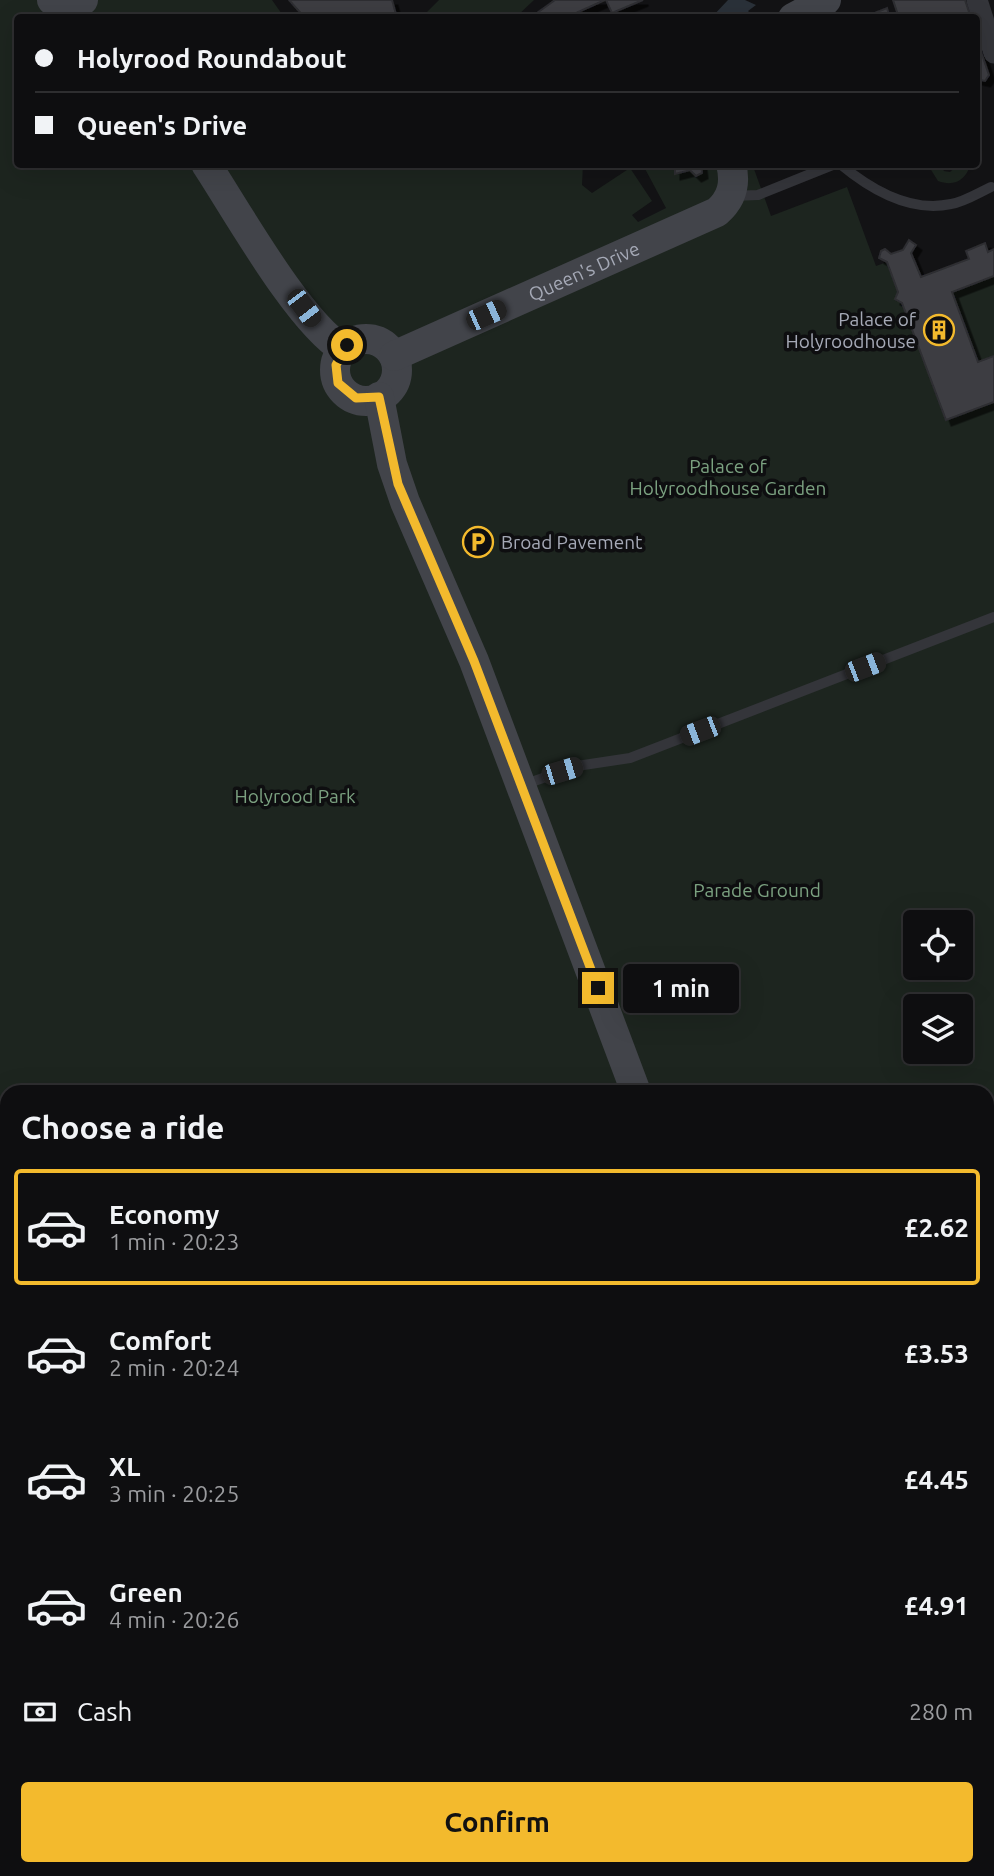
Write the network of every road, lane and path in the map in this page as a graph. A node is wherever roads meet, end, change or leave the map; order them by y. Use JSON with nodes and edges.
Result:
{"nodes":[{"id":1,"x":52,"y":0,"type":"edge"},
{"id":2,"x":84,"y":0,"type":"edge"},
{"id":3,"x":826,"y":0,"type":"edge"},
{"id":4,"x":977,"y":0,"type":"edge"},
{"id":5,"x":800,"y":14,"type":"edge"},
{"id":6,"x":994,"y":53,"type":"edge"},
{"id":7,"x":208,"y":168,"type":"edge"},
{"id":8,"x":731,"y":168,"type":"edge"},
{"id":9,"x":828,"y":168,"type":"edge"},
{"id":10,"x":843,"y":168,"type":"edge"},
{"id":11,"x":991,"y":187,"type":"dead end"},
{"id":12,"x":730,"y":196,"type":"junction"},
{"id":13,"x":343,"y":349,"type":"junction"},
{"id":14,"x":394,"y":356,"type":"junction"},
{"id":15,"x":379,"y":397,"type":"junction"},
{"id":16,"x":994,"y":617,"type":"edge"},
{"id":17,"x":521,"y":786,"type":"junction"},
{"id":18,"x":633,"y":1085,"type":"edge"}],
"edges":[{"from":1,"to":2,"type":"street"},
{"from":3,"to":5,"type":"street"},
{"from":4,"to":6,"type":"street"},
{"from":7,"to":13,"type":"street"},
{"from":8,"to":12,"type":"street"},
{"from":9,"to":12,"type":"lane"},
{"from":10,"to":11,"type":"lane"},
{"from":12,"to":14,"type":"street","name":"Queen's Drive"},
{"from":13,"to":14,"type":"street"},
{"from":13,"to":15,"type":"street"},
{"from":14,"to":15,"type":"street"},
{"from":15,"to":17,"type":"street"},
{"from":16,"to":17,"type":"lane"},
{"from":17,"to":18,"type":"street"}]}
